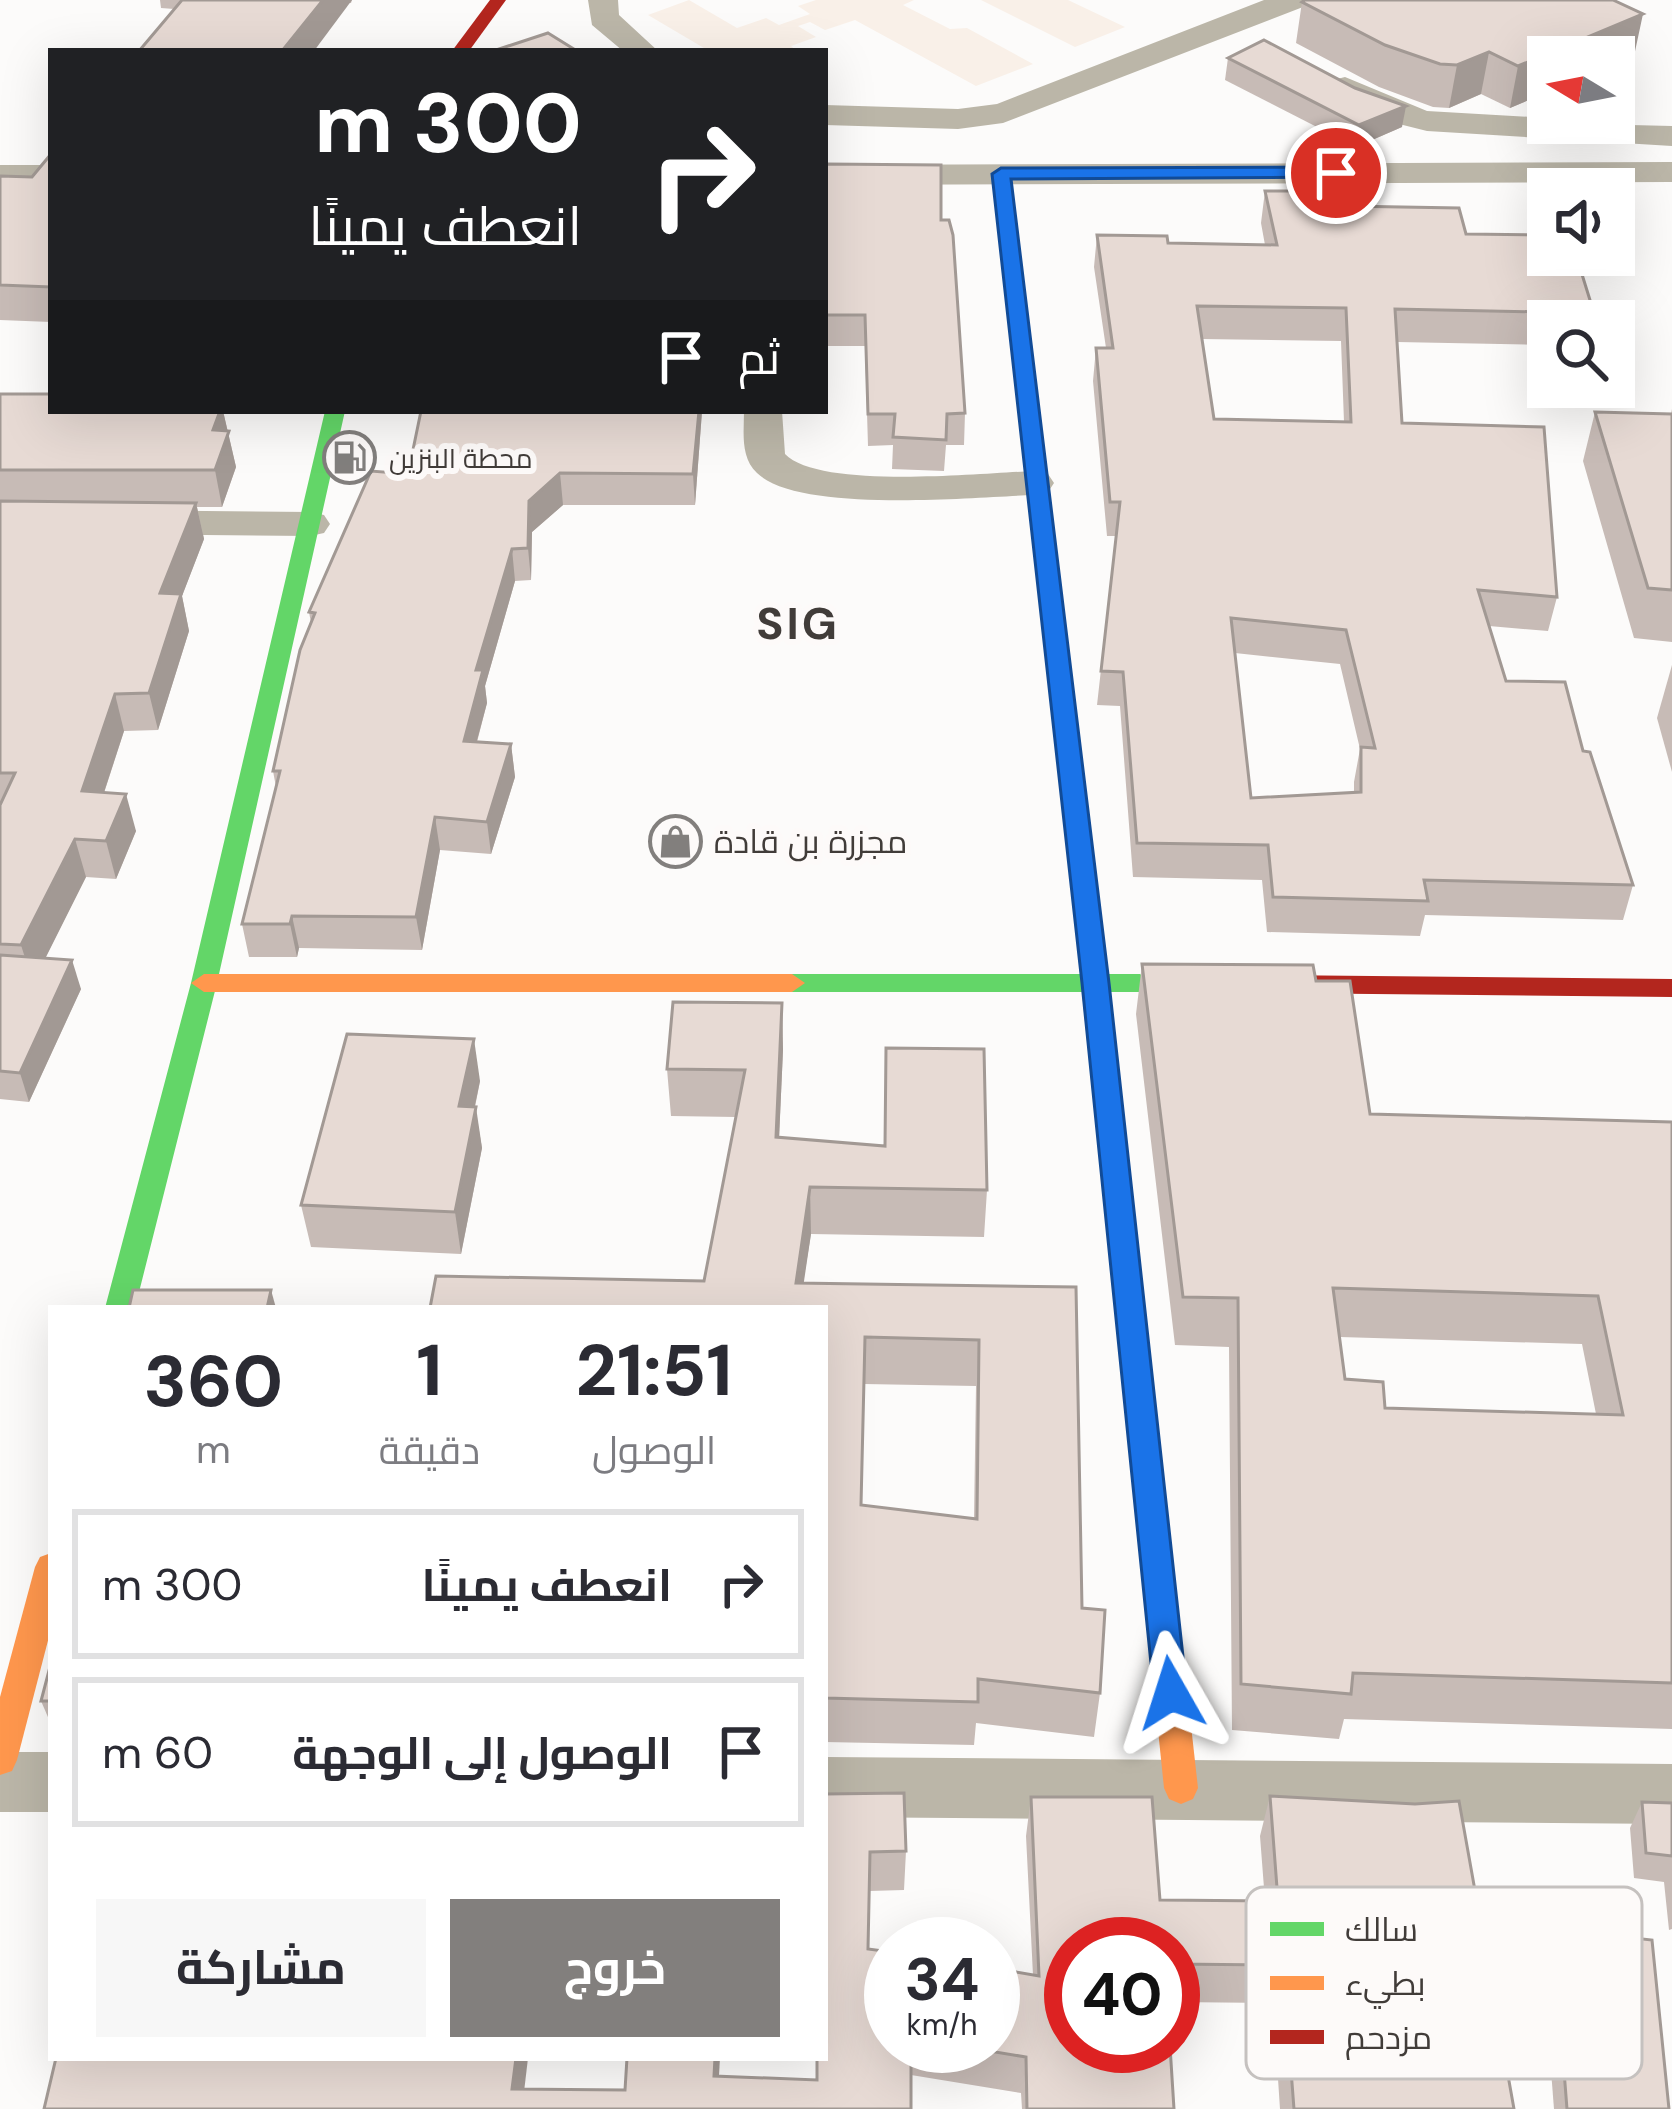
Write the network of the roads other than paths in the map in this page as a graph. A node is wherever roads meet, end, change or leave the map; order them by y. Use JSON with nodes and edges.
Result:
{"nodes":[{"id":1,"x":498,"y":0,"type":"edge"},
{"id":2,"x":603,"y":0,"type":"edge"},
{"id":3,"x":1292,"y":0,"type":"edge"},
{"id":4,"x":1228,"y":26,"type":"junction"},
{"id":5,"x":1267,"y":46,"type":"edge"},
{"id":6,"x":462,"y":48,"type":"edge"},
{"id":7,"x":638,"y":48,"type":"edge"},
{"id":8,"x":1306,"y":67,"type":"edge"},
{"id":9,"x":828,"y":115,"type":"edge"},
{"id":10,"x":1672,"y":136,"type":"edge"},
{"id":11,"x":1672,"y":172,"type":"edge"},
{"id":12,"x":1001,"y":174,"type":"junction"},
{"id":13,"x":0,"y":175,"type":"edge"},
{"id":14,"x":48,"y":175,"type":"edge"},
{"id":15,"x":828,"y":175,"type":"edge"},
{"id":16,"x":334,"y":414,"type":"edge"},
{"id":17,"x":763,"y":414,"type":"edge"},
{"id":18,"x":1034,"y":483,"type":"junction"},
{"id":19,"x":0,"y":521,"type":"edge"},
{"id":20,"x":310,"y":524,"type":"junction"},
{"id":21,"x":204,"y":983,"type":"junction"},
{"id":22,"x":1096,"y":983,"type":"junction"},
{"id":23,"x":1165,"y":983,"type":"edge"},
{"id":24,"x":1234,"y":984,"type":"edge"},
{"id":25,"x":1672,"y":988,"type":"edge"},
{"id":26,"x":121,"y":1305,"type":"edge"},
{"id":27,"x":48,"y":1578,"type":"edge"},
{"id":28,"x":0,"y":1760,"type":"edge"},
{"id":29,"x":0,"y":1782,"type":"edge"},
{"id":30,"x":48,"y":1782,"type":"edge"},
{"id":31,"x":828,"y":1787,"type":"edge"},
{"id":32,"x":1180,"y":1788,"type":"junction"},
{"id":33,"x":1672,"y":1794,"type":"edge"}],
"edges":[{"from":1,"to":6,"type":"street"},
{"from":2,"to":7,"type":"street"},
{"from":3,"to":4,"type":"street"},
{"from":4,"to":5,"type":"street"},
{"from":4,"to":9,"type":"street"},
{"from":8,"to":10,"type":"street"},
{"from":11,"to":12,"type":"street"},
{"from":12,"to":15,"type":"street"},
{"from":12,"to":18,"type":"street"},
{"from":13,"to":14,"type":"street"},
{"from":16,"to":20,"type":"street"},
{"from":17,"to":18,"type":"street"},
{"from":18,"to":22,"type":"street"},
{"from":19,"to":20,"type":"street"},
{"from":20,"to":21,"type":"street"},
{"from":21,"to":22,"type":"street"},
{"from":21,"to":26,"type":"street"},
{"from":22,"to":23,"type":"street"},
{"from":22,"to":32,"type":"street"},
{"from":24,"to":25,"type":"street"},
{"from":27,"to":28,"type":"street"},
{"from":29,"to":30,"type":"street"},
{"from":31,"to":32,"type":"street"},
{"from":32,"to":33,"type":"street"}]}
